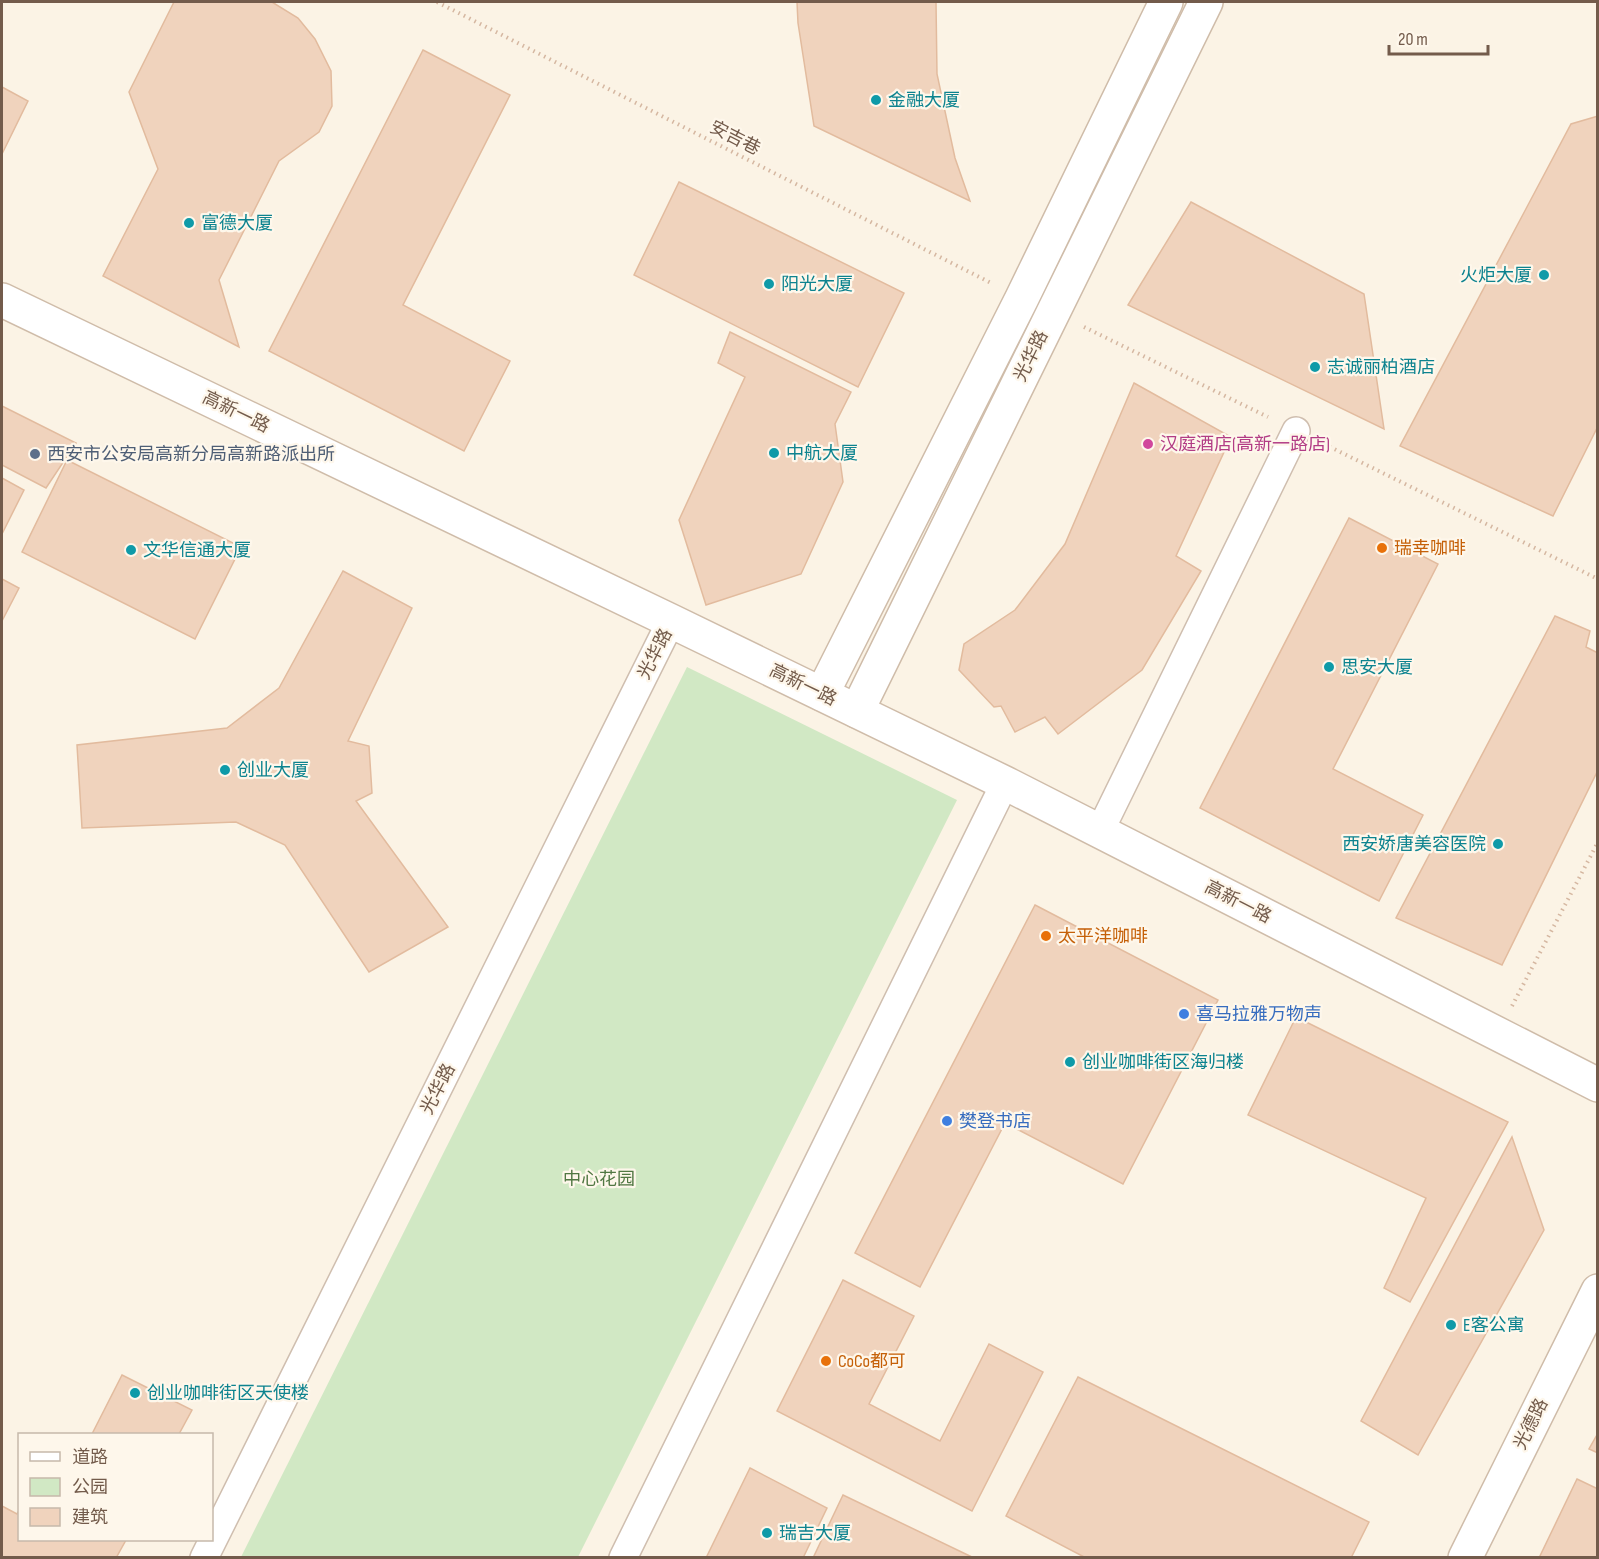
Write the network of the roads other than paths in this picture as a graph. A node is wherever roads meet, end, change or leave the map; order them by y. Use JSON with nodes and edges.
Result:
{"nodes":[{"id":1,"x":1166,"y":2,"type":"edge"},
{"id":2,"x":1206,"y":2,"type":"edge"},
{"id":3,"x":2,"y":300,"type":"edge"},
{"id":4,"x":1296,"y":431,"type":"dead end"},
{"id":5,"x":671,"y":621,"type":"junction"},
{"id":6,"x":822,"y":694,"type":"junction"},
{"id":7,"x":857,"y":711,"type":"junction"},
{"id":8,"x":1005,"y":783,"type":"junction"},
{"id":9,"x":1100,"y":831,"type":"junction"},
{"id":10,"x":1598,"y":1085,"type":"edge"},
{"id":11,"x":1598,"y":1291,"type":"edge"},
{"id":12,"x":213,"y":1539,"type":"edge"},
{"id":13,"x":212,"y":1541,"type":"edge"},
{"id":14,"x":204,"y":1557,"type":"edge"},
{"id":15,"x":623,"y":1557,"type":"edge"},
{"id":16,"x":1466,"y":1557,"type":"edge"}],
"edges":[{"from":1,"to":6,"type":"street","name":"光华路"},
{"from":2,"to":7,"type":"street","name":"光华路"},
{"from":3,"to":5,"type":"street","name":"高新一路"},
{"from":4,"to":9,"type":"street"},
{"from":5,"to":6,"type":"street","name":"高新一路"},
{"from":5,"to":12,"type":"street","name":"光华路"},
{"from":6,"to":7,"type":"street","name":"高新一路"},
{"from":7,"to":8,"type":"street","name":"高新一路"},
{"from":8,"to":9,"type":"street","name":"高新一路"},
{"from":8,"to":15,"type":"street"},
{"from":9,"to":10,"type":"street","name":"高新一路"},
{"from":11,"to":16,"type":"street","name":"光德路"},
{"from":13,"to":14,"type":"street","name":"光华路"}]}
